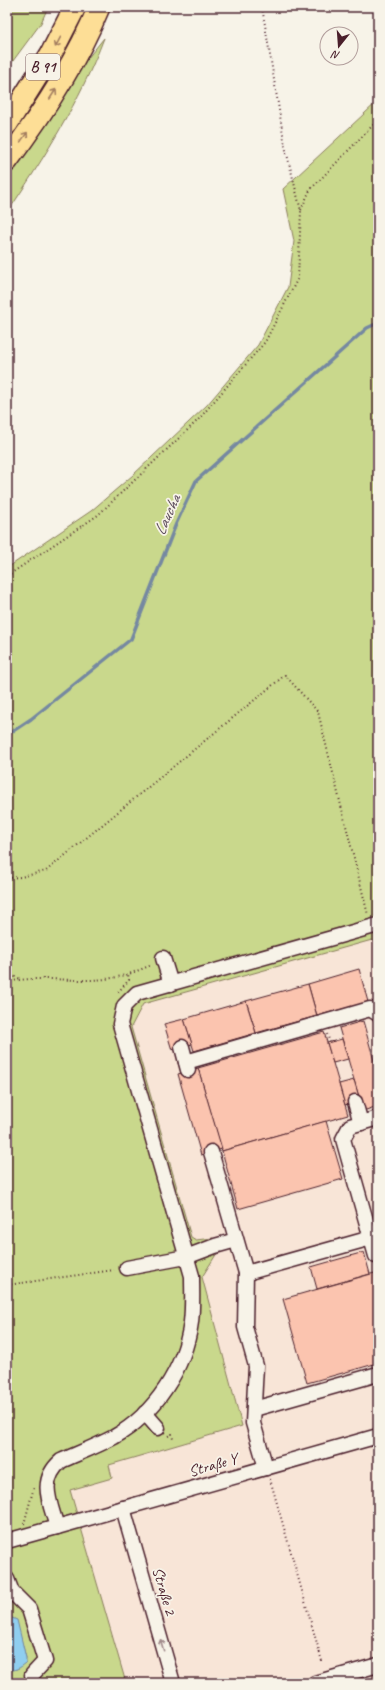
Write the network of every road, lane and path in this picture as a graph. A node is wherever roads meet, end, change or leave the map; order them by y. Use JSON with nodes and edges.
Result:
{"nodes":[{"id":1,"x":75,"y":7,"type":"edge"},
{"id":2,"x":99,"y":7,"type":"edge"},
{"id":3,"x":262,"y":7,"type":"edge"},
{"id":4,"x":378,"y":120,"type":"edge"},
{"id":5,"x":7,"y":124,"type":"edge"},
{"id":6,"x":7,"y":161,"type":"edge"},
{"id":7,"x":301,"y":211,"type":"junction"},
{"id":8,"x":7,"y":576,"type":"edge"},
{"id":9,"x":7,"y":878,"type":"edge"},
{"id":10,"x":375,"y":926,"type":"edge"},
{"id":11,"x":164,"y":959,"type":"joint"},
{"id":12,"x":7,"y":974,"type":"edge"},
{"id":13,"x":128,"y":974,"type":"junction"},
{"id":14,"x":22,"y":980,"type":"junction"},
{"id":15,"x":7,"y":982,"type":"edge"},
{"id":16,"x":171,"y":984,"type":"junction"},
{"id":17,"x":120,"y":991,"type":"dead end"},
{"id":18,"x":378,"y":1014,"type":"edge"},
{"id":19,"x":182,"y":1048,"type":"dead end"},
{"id":20,"x":378,"y":1060,"type":"edge"},
{"id":21,"x":374,"y":1062,"type":"dead end"},
{"id":22,"x":355,"y":1102,"type":"dead end"},
{"id":23,"x":378,"y":1118,"type":"edge"},
{"id":24,"x":361,"y":1123,"type":"junction"},
{"id":25,"x":211,"y":1152,"type":"dead end"},
{"id":26,"x":372,"y":1219,"type":"edge"},
{"id":27,"x":371,"y":1238,"type":"junction"},
{"id":28,"x":236,"y":1240,"type":"junction"},
{"id":29,"x":378,"y":1255,"type":"edge"},
{"id":30,"x":186,"y":1257,"type":"junction"},
{"id":31,"x":127,"y":1268,"type":"joint"},
{"id":32,"x":246,"y":1274,"type":"junction"},
{"id":33,"x":7,"y":1285,"type":"edge"},
{"id":34,"x":378,"y":1374,"type":"edge"},
{"id":35,"x":254,"y":1409,"type":"junction"},
{"id":36,"x":145,"y":1413,"type":"junction"},
{"id":37,"x":161,"y":1432,"type":"joint"},
{"id":38,"x":378,"y":1436,"type":"edge"},
{"id":39,"x":173,"y":1439,"type":"dead end"},
{"id":40,"x":266,"y":1468,"type":"junction"},
{"id":41,"x":35,"y":1483,"type":"dead end"},
{"id":42,"x":123,"y":1508,"type":"junction"},
{"id":43,"x":20,"y":1527,"type":"dead end"},
{"id":44,"x":57,"y":1527,"type":"junction"},
{"id":45,"x":7,"y":1541,"type":"edge"},
{"id":46,"x":7,"y":1580,"type":"edge"},
{"id":47,"x":322,"y":1661,"type":"dead end"},
{"id":48,"x":378,"y":1665,"type":"edge"},
{"id":49,"x":32,"y":1675,"type":"dead end"},
{"id":50,"x":173,"y":1683,"type":"edge"},
{"id":51,"x":315,"y":1683,"type":"edge"}],
"edges":[{"from":1,"to":5,"type":"highway","number":"B 91","one_way":true},
{"from":6,"to":2,"type":"highway","number":"B 91","one_way":true},
{"from":3,"to":7,"type":"path"},
{"from":4,"to":7,"type":"path"},
{"from":7,"to":8,"type":"path"},
{"from":9,"to":10,"type":"path"},
{"from":10,"to":16,"type":"street"},
{"from":11,"to":13,"type":"path"},
{"from":11,"to":16,"type":"street"},
{"from":12,"to":14,"type":"path"},
{"from":13,"to":14,"type":"path"},
{"from":13,"to":17,"type":"path"},
{"from":14,"to":15,"type":"path"},
{"from":16,"to":30,"type":"street"},
{"from":18,"to":19,"type":"street"},
{"from":20,"to":21,"type":"path"},
{"from":22,"to":24,"type":"street"},
{"from":23,"to":24,"type":"street"},
{"from":24,"to":26,"type":"street"},
{"from":25,"to":28,"type":"street"},
{"from":26,"to":27,"type":"street"},
{"from":27,"to":29,"type":"street"},
{"from":27,"to":32,"type":"street"},
{"from":28,"to":30,"type":"street"},
{"from":28,"to":32,"type":"street"},
{"from":30,"to":31,"type":"street"},
{"from":30,"to":36,"type":"street"},
{"from":31,"to":33,"type":"path"},
{"from":32,"to":35,"type":"street"},
{"from":34,"to":35,"type":"street"},
{"from":35,"to":40,"type":"street"},
{"from":36,"to":37,"type":"street"},
{"from":36,"to":44,"type":"street"},
{"from":37,"to":39,"type":"path"},
{"from":38,"to":40,"type":"street","name":"Straße Y"},
{"from":40,"to":42,"type":"street","name":"Straße Y"},
{"from":40,"to":47,"type":"path"},
{"from":41,"to":43,"type":"path"},
{"from":42,"to":44,"type":"street","name":"Straße Y"},
{"from":50,"to":42,"type":"street","name":"Straße 2","one_way":true},
{"from":44,"to":45,"type":"street","name":"Straße Y"},
{"from":46,"to":49,"type":"street"},
{"from":48,"to":51,"type":"street"}]}
